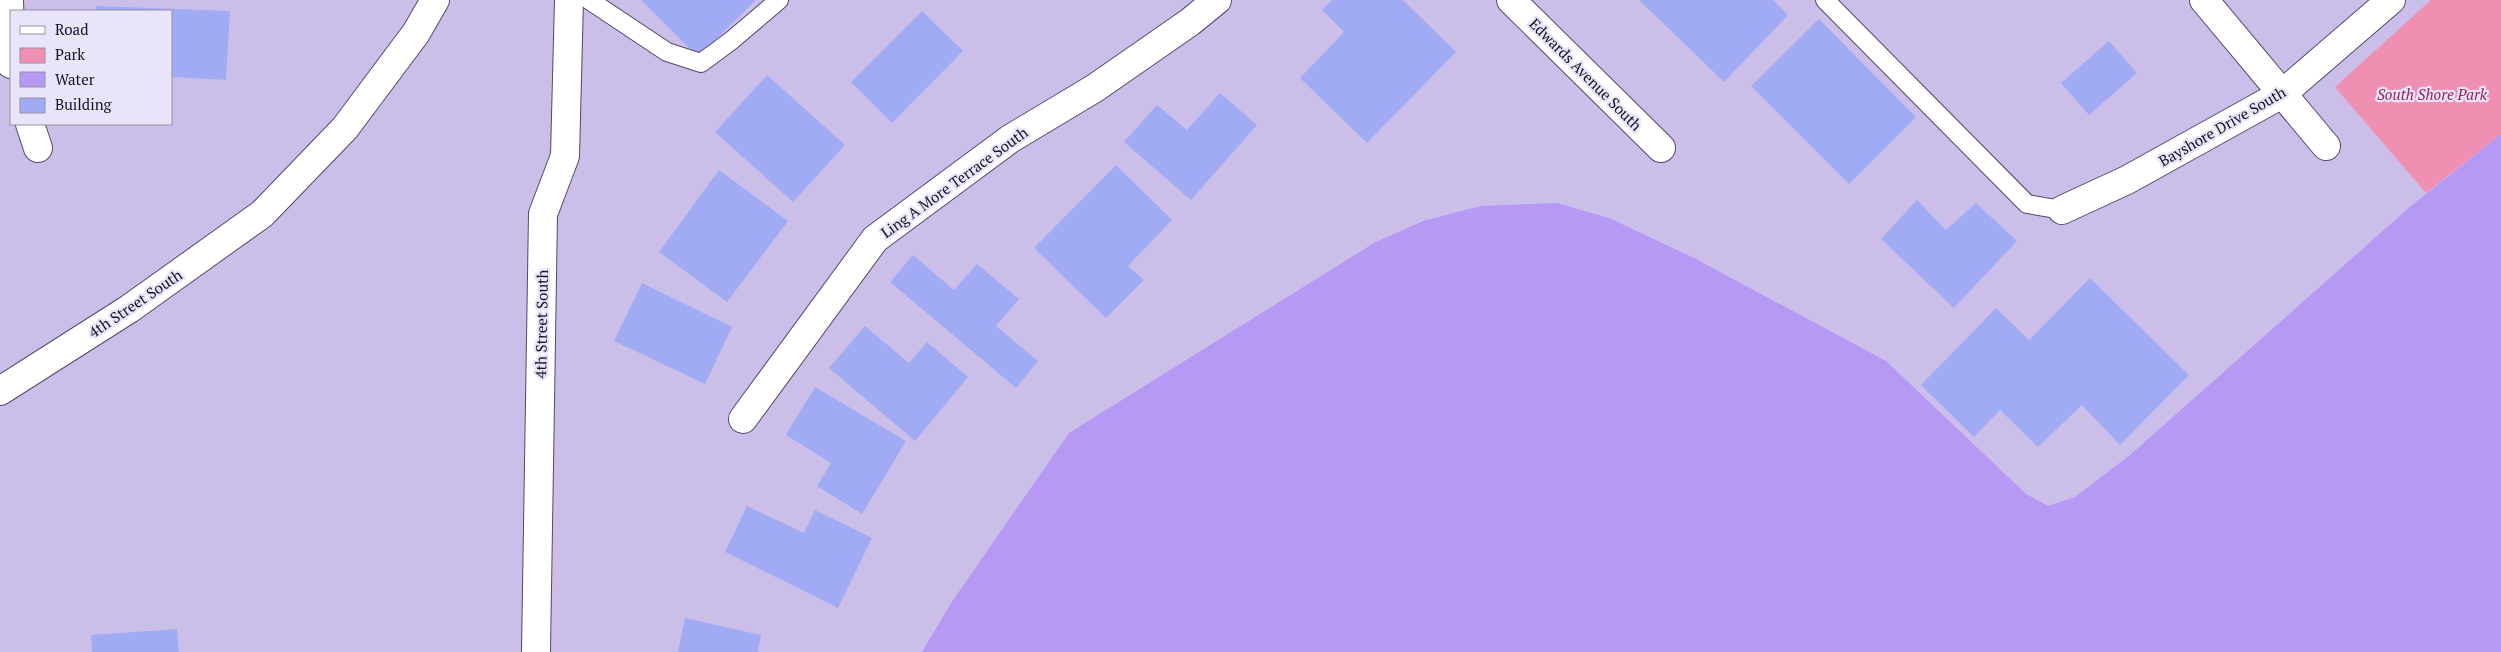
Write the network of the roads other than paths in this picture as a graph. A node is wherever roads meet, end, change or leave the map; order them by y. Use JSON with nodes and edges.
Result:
{"nodes":[{"id":1,"x":9,"y":0,"type":"edge"},
{"id":2,"x":435,"y":0,"type":"edge"},
{"id":3,"x":569,"y":0,"type":"edge"},
{"id":4,"x":589,"y":0,"type":"edge"},
{"id":5,"x":779,"y":0,"type":"edge"},
{"id":6,"x":1217,"y":0,"type":"edge"},
{"id":7,"x":1511,"y":0,"type":"edge"},
{"id":8,"x":1825,"y":0,"type":"edge"},
{"id":9,"x":2204,"y":0,"type":"edge"},
{"id":10,"x":2391,"y":0,"type":"edge"},
{"id":11,"x":10,"y":32,"type":"edge"},
{"id":12,"x":2282,"y":94,"type":"junction"},
{"id":13,"x":2326,"y":146,"type":"dead end"},
{"id":14,"x":1661,"y":148,"type":"dead end"},
{"id":15,"x":2062,"y":210,"type":"joint"},
{"id":16,"x":0,"y":391,"type":"edge"},
{"id":17,"x":743,"y":419,"type":"dead end"},
{"id":18,"x":536,"y":652,"type":"edge"}],
"edges":[{"from":1,"to":11,"type":"street"},
{"from":2,"to":16,"type":"street","name":"4th Street South"},
{"from":3,"to":18,"type":"street","name":"4th Street South"},
{"from":4,"to":5,"type":"lane"},
{"from":6,"to":17,"type":"street","name":"Ling A More Terrace South"},
{"from":7,"to":14,"type":"street","name":"Edwards Avenue South"},
{"from":8,"to":15,"type":"lane"},
{"from":9,"to":12,"type":"street"},
{"from":10,"to":12,"type":"street","name":"Bayshore Drive South"},
{"from":12,"to":13,"type":"street"},
{"from":12,"to":15,"type":"street","name":"Bayshore Drive South"}]}
